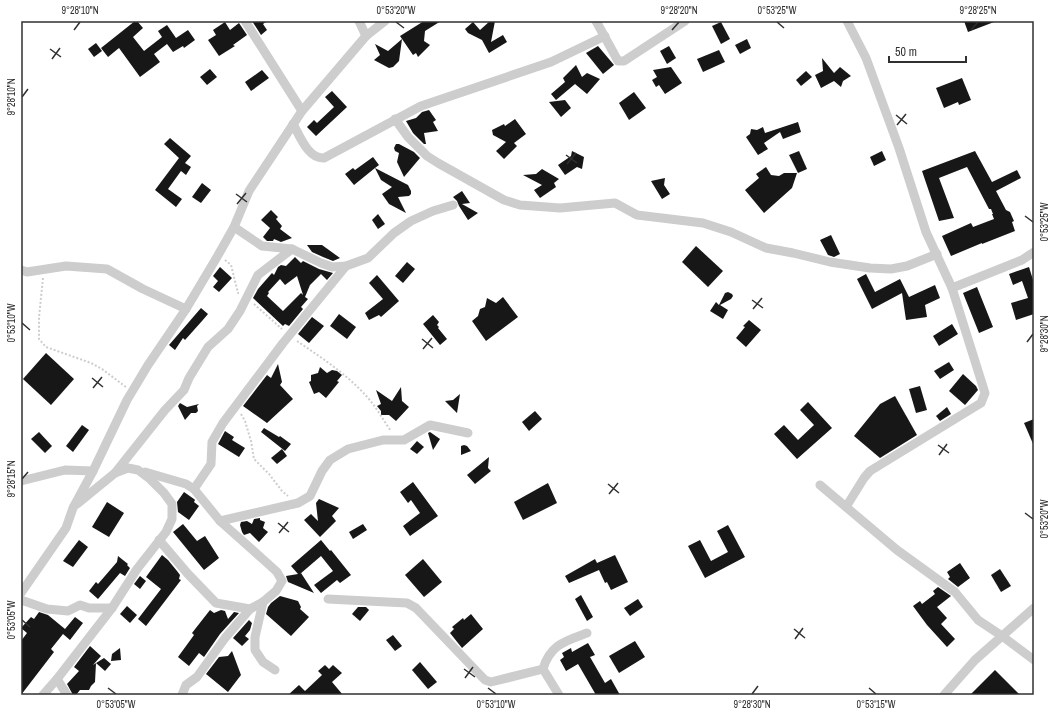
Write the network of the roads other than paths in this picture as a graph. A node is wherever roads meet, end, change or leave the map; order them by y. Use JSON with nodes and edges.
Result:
{"nodes":[{"id":1,"x":244,"y":21,"type":"edge"},
{"id":2,"x":359,"y":21,"type":"edge"},
{"id":3,"x":385,"y":21,"type":"edge"},
{"id":4,"x":596,"y":21,"type":"edge"},
{"id":5,"x":685,"y":21,"type":"edge"},
{"id":6,"x":847,"y":21,"type":"edge"},
{"id":7,"x":366,"y":36,"type":"junction"},
{"id":8,"x":605,"y":36,"type":"junction"},
{"id":9,"x":302,"y":111,"type":"junction"},
{"id":10,"x":395,"y":119,"type":"junction"},
{"id":11,"x":293,"y":124,"type":"junction"},
{"id":12,"x":453,"y":205,"type":"dead end"},
{"id":13,"x":234,"y":227,"type":"junction"},
{"id":14,"x":292,"y":249,"type":"junction"},
{"id":15,"x":1034,"y":252,"type":"edge"},
{"id":16,"x":937,"y":254,"type":"junction"},
{"id":17,"x":346,"y":266,"type":"junction"},
{"id":18,"x":23,"y":273,"type":"edge"},
{"id":19,"x":952,"y":288,"type":"junction"},
{"id":20,"x":186,"y":309,"type":"junction"},
{"id":21,"x":468,"y":433,"type":"dead end"},
{"id":22,"x":138,"y":470,"type":"junction"},
{"id":23,"x":93,"y":471,"type":"junction"},
{"id":24,"x":115,"y":473,"type":"junction"},
{"id":25,"x":21,"y":481,"type":"edge"},
{"id":26,"x":820,"y":485,"type":"dead end"},
{"id":27,"x":194,"y":489,"type":"junction"},
{"id":28,"x":846,"y":507,"type":"junction"},
{"id":29,"x":73,"y":508,"type":"junction"},
{"id":30,"x":220,"y":521,"type":"junction"},
{"id":31,"x":159,"y":540,"type":"junction"},
{"id":32,"x":21,"y":593,"type":"edge"},
{"id":33,"x":328,"y":599,"type":"dead end"},
{"id":34,"x":21,"y":600,"type":"edge"},
{"id":35,"x":263,"y":602,"type":"junction"},
{"id":36,"x":112,"y":608,"type":"junction"},
{"id":37,"x":1034,"y":608,"type":"edge"},
{"id":38,"x":250,"y":609,"type":"junction"},
{"id":39,"x":586,"y":633,"type":"dead end"},
{"id":40,"x":1002,"y":636,"type":"junction"},
{"id":41,"x":1034,"y":660,"type":"edge"},
{"id":42,"x":542,"y":669,"type":"junction"},
{"id":43,"x":275,"y":670,"type":"dead end"},
{"id":44,"x":57,"y":679,"type":"junction"},
{"id":45,"x":42,"y":695,"type":"edge"},
{"id":46,"x":67,"y":695,"type":"edge"},
{"id":47,"x":182,"y":695,"type":"edge"},
{"id":48,"x":558,"y":695,"type":"edge"},
{"id":49,"x":944,"y":695,"type":"edge"}],
"edges":[{"from":1,"to":9,"type":"street"},
{"from":2,"to":7,"type":"street"},
{"from":3,"to":7,"type":"street"},
{"from":4,"to":8,"type":"street"},
{"from":5,"to":8,"type":"street"},
{"from":6,"to":16,"type":"street"},
{"from":7,"to":9,"type":"street"},
{"from":8,"to":10,"type":"street"},
{"from":9,"to":11,"type":"street"},
{"from":10,"to":11,"type":"street"},
{"from":10,"to":16,"type":"street"},
{"from":11,"to":13,"type":"street"},
{"from":12,"to":17,"type":"street"},
{"from":13,"to":14,"type":"street"},
{"from":13,"to":20,"type":"street"},
{"from":14,"to":17,"type":"street"},
{"from":14,"to":24,"type":"street"},
{"from":15,"to":19,"type":"street"},
{"from":16,"to":19,"type":"street"},
{"from":17,"to":27,"type":"street"},
{"from":18,"to":20,"type":"street"},
{"from":19,"to":28,"type":"street"},
{"from":20,"to":23,"type":"street"},
{"from":21,"to":30,"type":"street"},
{"from":22,"to":24,"type":"street"},
{"from":22,"to":27,"type":"street"},
{"from":22,"to":31,"type":"street"},
{"from":23,"to":25,"type":"street"},
{"from":23,"to":29,"type":"street"},
{"from":24,"to":29,"type":"street"},
{"from":26,"to":28,"type":"street"},
{"from":27,"to":30,"type":"street"},
{"from":28,"to":40,"type":"street"},
{"from":29,"to":32,"type":"street"},
{"from":30,"to":35,"type":"street"},
{"from":31,"to":36,"type":"street"},
{"from":31,"to":38,"type":"street"},
{"from":33,"to":42,"type":"street"},
{"from":34,"to":36,"type":"street"},
{"from":35,"to":38,"type":"street"},
{"from":35,"to":43,"type":"street"},
{"from":36,"to":44,"type":"street"},
{"from":37,"to":40,"type":"street"},
{"from":38,"to":47,"type":"street"},
{"from":39,"to":42,"type":"street"},
{"from":40,"to":41,"type":"street"},
{"from":40,"to":49,"type":"street"},
{"from":42,"to":48,"type":"street"},
{"from":44,"to":45,"type":"street"},
{"from":44,"to":46,"type":"street"}]}
